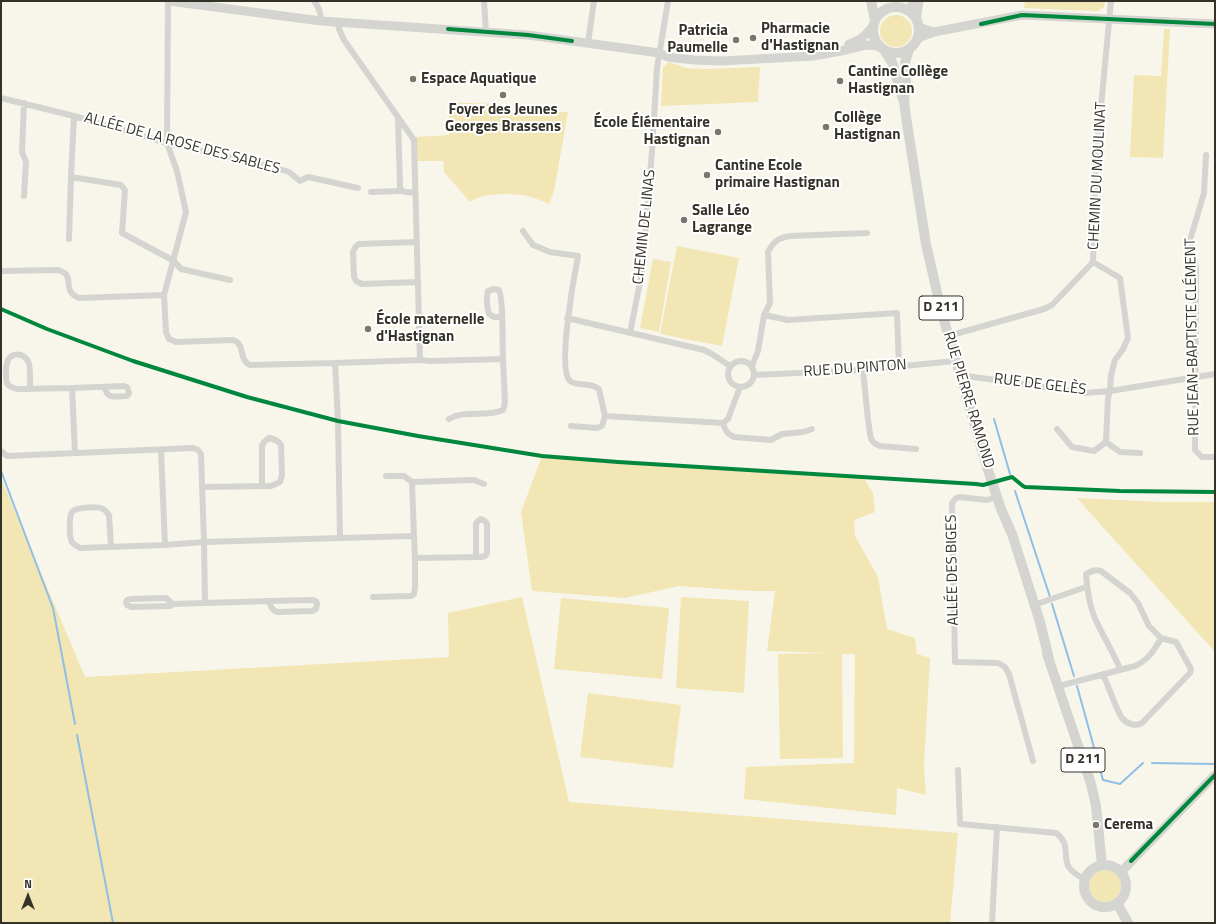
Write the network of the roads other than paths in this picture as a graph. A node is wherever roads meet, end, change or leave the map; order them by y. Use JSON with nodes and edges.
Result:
{"nodes":[{"id":1,"x":168,"y":1,"type":"edge"},
{"id":2,"x":314,"y":1,"type":"edge"},
{"id":3,"x":484,"y":1,"type":"edge"},
{"id":4,"x":594,"y":1,"type":"edge"},
{"id":5,"x":668,"y":1,"type":"edge"},
{"id":6,"x":871,"y":1,"type":"edge"},
{"id":7,"x":886,"y":1,"type":"edge"},
{"id":8,"x":919,"y":1,"type":"edge"},
{"id":9,"x":1111,"y":1,"type":"edge"},
{"id":10,"x":903,"y":9,"type":"junction"},
{"id":11,"x":1110,"y":19,"type":"junction"},
{"id":12,"x":321,"y":21,"type":"junction"},
{"id":13,"x":338,"y":22,"type":"junction"},
{"id":14,"x":874,"y":23,"type":"junction"},
{"id":15,"x":917,"y":23,"type":"junction"},
{"id":16,"x":1215,"y":24,"type":"edge"},
{"id":17,"x":486,"y":32,"type":"junction"},
{"id":18,"x":934,"y":32,"type":"junction"},
{"id":19,"x":918,"y":38,"type":"junction"},
{"id":20,"x":588,"y":43,"type":"junction"},
{"id":21,"x":881,"y":48,"type":"junction"},
{"id":22,"x":909,"y":49,"type":"junction"},
{"id":23,"x":659,"y":53,"type":"junction"},
{"id":24,"x":1,"y":98,"type":"edge"},
{"id":25,"x":904,"y":101,"type":"junction"},
{"id":26,"x":24,"y":103,"type":"junction"},
{"id":27,"x":74,"y":116,"type":"junction"},
{"id":28,"x":398,"y":118,"type":"junction"},
{"id":29,"x":167,"y":143,"type":"junction"},
{"id":30,"x":1206,"y":155,"type":"dead end"},
{"id":31,"x":71,"y":176,"type":"junction"},
{"id":32,"x":358,"y":188,"type":"dead end"},
{"id":33,"x":401,"y":191,"type":"junction"},
{"id":34,"x":371,"y":192,"type":"dead end"},
{"id":35,"x":416,"y":192,"type":"junction"},
{"id":36,"x":24,"y":196,"type":"dead end"},
{"id":37,"x":523,"y":231,"type":"dead end"},
{"id":38,"x":866,"y":233,"type":"dead end"},
{"id":39,"x":69,"y":239,"type":"dead end"},
{"id":40,"x":417,"y":242,"type":"junction"},
{"id":41,"x":174,"y":261,"type":"junction"},
{"id":42,"x":1093,"y":262,"type":"junction"},
{"id":43,"x":1,"y":271,"type":"edge"},
{"id":44,"x":230,"y":280,"type":"dead end"},
{"id":45,"x":418,"y":282,"type":"junction"},
{"id":46,"x":164,"y":295,"type":"junction"},
{"id":47,"x":764,"y":315,"type":"junction"},
{"id":48,"x":502,"y":317,"type":"junction"},
{"id":49,"x":567,"y":318,"type":"junction"},
{"id":50,"x":630,"y":332,"type":"junction"},
{"id":51,"x":948,"y":336,"type":"junction"},
{"id":52,"x":503,"y":359,"type":"junction"},
{"id":53,"x":420,"y":360,"type":"junction"},
{"id":54,"x":956,"y":361,"type":"junction"},
{"id":55,"x":335,"y":363,"type":"junction"},
{"id":56,"x":730,"y":366,"type":"junction"},
{"id":57,"x":752,"y":366,"type":"junction"},
{"id":58,"x":899,"y":367,"type":"junction"},
{"id":59,"x":863,"y":370,"type":"junction"},
{"id":60,"x":1215,"y":374,"type":"edge"},
{"id":61,"x":754,"y":375,"type":"junction"},
{"id":62,"x":960,"y":377,"type":"junction"},
{"id":63,"x":1196,"y":377,"type":"junction"},
{"id":64,"x":105,"y":387,"type":"dead end"},
{"id":65,"x":740,"y":387,"type":"junction"},
{"id":66,"x":72,"y":388,"type":"junction"},
{"id":67,"x":30,"y":389,"type":"junction"},
{"id":68,"x":1110,"y":391,"type":"junction"},
{"id":69,"x":605,"y":416,"type":"junction"},
{"id":70,"x":449,"y":419,"type":"dead end"},
{"id":71,"x":723,"y":422,"type":"junction"},
{"id":72,"x":571,"y":426,"type":"dead end"},
{"id":73,"x":812,"y":429,"type":"dead end"},
{"id":74,"x":1057,"y":429,"type":"dead end"},
{"id":75,"x":1106,"y":442,"type":"junction"},
{"id":76,"x":916,"y":449,"type":"dead end"},
{"id":77,"x":161,"y":450,"type":"junction"},
{"id":78,"x":1,"y":451,"type":"edge"},
{"id":79,"x":75,"y":453,"type":"junction"},
{"id":80,"x":1140,"y":453,"type":"dead end"},
{"id":81,"x":1215,"y":457,"type":"edge"},
{"id":82,"x":386,"y":476,"type":"dead end"},
{"id":83,"x":412,"y":482,"type":"junction"},
{"id":84,"x":484,"y":484,"type":"dead end"},
{"id":85,"x":262,"y":486,"type":"junction"},
{"id":86,"x":203,"y":487,"type":"junction"},
{"id":87,"x":997,"y":497,"type":"junction"},
{"id":88,"x":1001,"y":509,"type":"junction"},
{"id":89,"x":414,"y":536,"type":"junction"},
{"id":90,"x":340,"y":538,"type":"junction"},
{"id":91,"x":204,"y":542,"type":"junction"},
{"id":92,"x":165,"y":545,"type":"junction"},
{"id":93,"x":111,"y":546,"type":"junction"},
{"id":94,"x":476,"y":557,"type":"junction"},
{"id":95,"x":415,"y":558,"type":"junction"},
{"id":96,"x":1086,"y":587,"type":"junction"},
{"id":97,"x":373,"y":597,"type":"dead end"},
{"id":98,"x":269,"y":601,"type":"junction"},
{"id":99,"x":205,"y":603,"type":"junction"},
{"id":100,"x":173,"y":604,"type":"junction"},
{"id":101,"x":1034,"y":605,"type":"junction"},
{"id":102,"x":1161,"y":638,"type":"junction"},
{"id":103,"x":1049,"y":659,"type":"junction"},
{"id":104,"x":1120,"y":669,"type":"junction"},
{"id":105,"x":1103,"y":674,"type":"junction"},
{"id":106,"x":1059,"y":686,"type":"junction"},
{"id":107,"x":1033,"y":761,"type":"dead end"},
{"id":108,"x":958,"y":770,"type":"dead end"},
{"id":109,"x":1215,"y":774,"type":"edge"},
{"id":110,"x":997,"y":827,"type":"junction"},
{"id":111,"x":1102,"y":865,"type":"junction"},
{"id":112,"x":1121,"y":872,"type":"junction"},
{"id":113,"x":1085,"y":879,"type":"junction"},
{"id":114,"x":1117,"y":903,"type":"junction"},
{"id":115,"x":992,"y":922,"type":"dead end"},
{"id":116,"x":1128,"y":923,"type":"edge"}],
"edges":[{"from":1,"to":12,"type":"street"},
{"from":1,"to":29,"type":"street"},
{"from":2,"to":12,"type":"street"},
{"from":3,"to":17,"type":"street"},
{"from":4,"to":20,"type":"street"},
{"from":5,"to":23,"type":"street","name":"CHEMIN DE LINAS"},
{"from":6,"to":14,"type":"main road"},
{"from":7,"to":10,"type":"main road"},
{"from":8,"to":10,"type":"street"},
{"from":8,"to":15,"type":"street"},
{"from":9,"to":11,"type":"street","name":"CHEMIN DU MOULINAT"},
{"from":10,"to":14,"type":"main road"},
{"from":10,"to":15,"type":"main road"},
{"from":11,"to":16,"type":"street"},
{"from":11,"to":18,"type":"street"},
{"from":11,"to":42,"type":"street","name":"CHEMIN DU MOULINAT"},
{"from":12,"to":13,"type":"street"},
{"from":13,"to":17,"type":"street"},
{"from":13,"to":28,"type":"street"},
{"from":14,"to":21,"type":"main road"},
{"from":14,"to":23,"type":"street"},
{"from":15,"to":18,"type":"street"},
{"from":15,"to":19,"type":"main road"},
{"from":17,"to":20,"type":"street"},
{"from":18,"to":19,"type":"street"},
{"from":19,"to":22,"type":"main road"},
{"from":20,"to":23,"type":"street"},
{"from":21,"to":22,"type":"main road"},
{"from":21,"to":23,"type":"street"},
{"from":21,"to":25,"type":"main road","name":"RUE PIERRE RAMOND","number":"D 211"},
{"from":22,"to":25,"type":"main road","name":"RUE PIERRE RAMOND","number":"D 211"},
{"from":23,"to":50,"type":"street","name":"CHEMIN DE LINAS"},
{"from":24,"to":26,"type":"street","name":"ALLÉE DE LA ROSE DES SABLES"},
{"from":25,"to":51,"type":"main road","name":"RUE PIERRE RAMOND","number":"D 211"},
{"from":26,"to":27,"type":"street","name":"ALLÉE DE LA ROSE DES SABLES"},
{"from":26,"to":36,"type":"street"},
{"from":27,"to":29,"type":"street","name":"ALLÉE DE LA ROSE DES SABLES"},
{"from":27,"to":31,"type":"street"},
{"from":28,"to":33,"type":"street"},
{"from":28,"to":35,"type":"street"},
{"from":29,"to":32,"type":"street","name":"ALLÉE DE LA ROSE DES SABLES"},
{"from":29,"to":41,"type":"street"},
{"from":30,"to":63,"type":"street","name":"RUE JEAN-BAPTISTE CLÉMENT"},
{"from":31,"to":39,"type":"street"},
{"from":31,"to":41,"type":"street"},
{"from":33,"to":34,"type":"street"},
{"from":33,"to":35,"type":"street"},
{"from":35,"to":40,"type":"street"},
{"from":37,"to":49,"type":"street"},
{"from":38,"to":47,"type":"street"},
{"from":40,"to":45,"type":"street"},
{"from":40,"to":45,"type":"street"},
{"from":41,"to":44,"type":"street"},
{"from":41,"to":46,"type":"street"},
{"from":42,"to":51,"type":"street","name":"CHEMIN DU MOULINAT"},
{"from":42,"to":68,"type":"street"},
{"from":43,"to":46,"type":"street"},
{"from":45,"to":53,"type":"street"},
{"from":46,"to":55,"type":"street"},
{"from":47,"to":57,"type":"street"},
{"from":47,"to":58,"type":"street"},
{"from":48,"to":48,"type":"street"},
{"from":48,"to":52,"type":"street"},
{"from":49,"to":50,"type":"street"},
{"from":49,"to":69,"type":"street"},
{"from":50,"to":56,"type":"street"},
{"from":51,"to":54,"type":"main road","name":"RUE PIERRE RAMOND","number":"D 211"},
{"from":52,"to":53,"type":"street"},
{"from":52,"to":70,"type":"street"},
{"from":53,"to":55,"type":"street"},
{"from":54,"to":58,"type":"street","name":"RUE DU PINTON"},
{"from":54,"to":62,"type":"main road","name":"RUE PIERRE RAMOND","number":"D 211"},
{"from":55,"to":90,"type":"street"},
{"from":56,"to":57,"type":"street"},
{"from":56,"to":65,"type":"street"},
{"from":57,"to":61,"type":"street"},
{"from":58,"to":59,"type":"street","name":"RUE DU PINTON"},
{"from":59,"to":61,"type":"street","name":"RUE DU PINTON"},
{"from":59,"to":76,"type":"street"},
{"from":60,"to":63,"type":"street","name":"RUE DE GELÈS"},
{"from":61,"to":65,"type":"street"},
{"from":62,"to":68,"type":"street","name":"RUE DE GELÈS"},
{"from":62,"to":87,"type":"main road","name":"RUE PIERRE RAMOND","number":"D 211"},
{"from":63,"to":68,"type":"street","name":"RUE DE GELÈS"},
{"from":63,"to":81,"type":"street","name":"RUE JEAN-BAPTISTE CLÉMENT"},
{"from":64,"to":66,"type":"street"},
{"from":65,"to":71,"type":"street"},
{"from":66,"to":67,"type":"street"},
{"from":66,"to":79,"type":"street"},
{"from":67,"to":67,"type":"street"},
{"from":68,"to":75,"type":"street"},
{"from":69,"to":71,"type":"street"},
{"from":69,"to":72,"type":"street"},
{"from":71,"to":73,"type":"street"},
{"from":74,"to":75,"type":"street"},
{"from":75,"to":80,"type":"street"},
{"from":77,"to":79,"type":"street"},
{"from":77,"to":86,"type":"street"},
{"from":77,"to":92,"type":"street"},
{"from":78,"to":79,"type":"street"},
{"from":82,"to":83,"type":"street"},
{"from":83,"to":84,"type":"street"},
{"from":83,"to":89,"type":"street"},
{"from":85,"to":85,"type":"street"},
{"from":85,"to":86,"type":"street"},
{"from":86,"to":91,"type":"street"},
{"from":87,"to":88,"type":"main road","name":"RUE PIERRE RAMOND","number":"D 211"},
{"from":87,"to":107,"type":"street","name":"ALLÉE DES BIGES"},
{"from":88,"to":101,"type":"main road","name":"RUE PIERRE RAMOND","number":"D 211"},
{"from":88,"to":103,"type":"main road","name":"RUE PIERRE RAMOND","number":"D 211"},
{"from":89,"to":90,"type":"street"},
{"from":89,"to":95,"type":"street"},
{"from":90,"to":91,"type":"street"},
{"from":91,"to":92,"type":"street"},
{"from":91,"to":99,"type":"street"},
{"from":92,"to":93,"type":"street"},
{"from":93,"to":93,"type":"street"},
{"from":94,"to":94,"type":"street"},
{"from":94,"to":95,"type":"street"},
{"from":95,"to":97,"type":"street"},
{"from":96,"to":101,"type":"street"},
{"from":96,"to":102,"type":"street"},
{"from":96,"to":104,"type":"street"},
{"from":98,"to":98,"type":"street"},
{"from":98,"to":99,"type":"street"},
{"from":99,"to":100,"type":"street"},
{"from":100,"to":100,"type":"street"},
{"from":101,"to":103,"type":"main road","name":"RUE PIERRE RAMOND","number":"D 211"},
{"from":102,"to":104,"type":"street"},
{"from":102,"to":105,"type":"street"},
{"from":103,"to":106,"type":"main road","name":"RUE PIERRE RAMOND","number":"D 211"},
{"from":104,"to":105,"type":"street"},
{"from":105,"to":106,"type":"street"},
{"from":106,"to":111,"type":"main road","name":"RUE PIERRE RAMOND","number":"D 211"},
{"from":108,"to":110,"type":"street"},
{"from":109,"to":112,"type":"street"},
{"from":110,"to":113,"type":"street"},
{"from":110,"to":115,"type":"street"},
{"from":111,"to":112,"type":"main road"},
{"from":111,"to":113,"type":"main road"},
{"from":112,"to":114,"type":"main road"},
{"from":113,"to":114,"type":"main road"},
{"from":114,"to":116,"type":"main road"}]}
